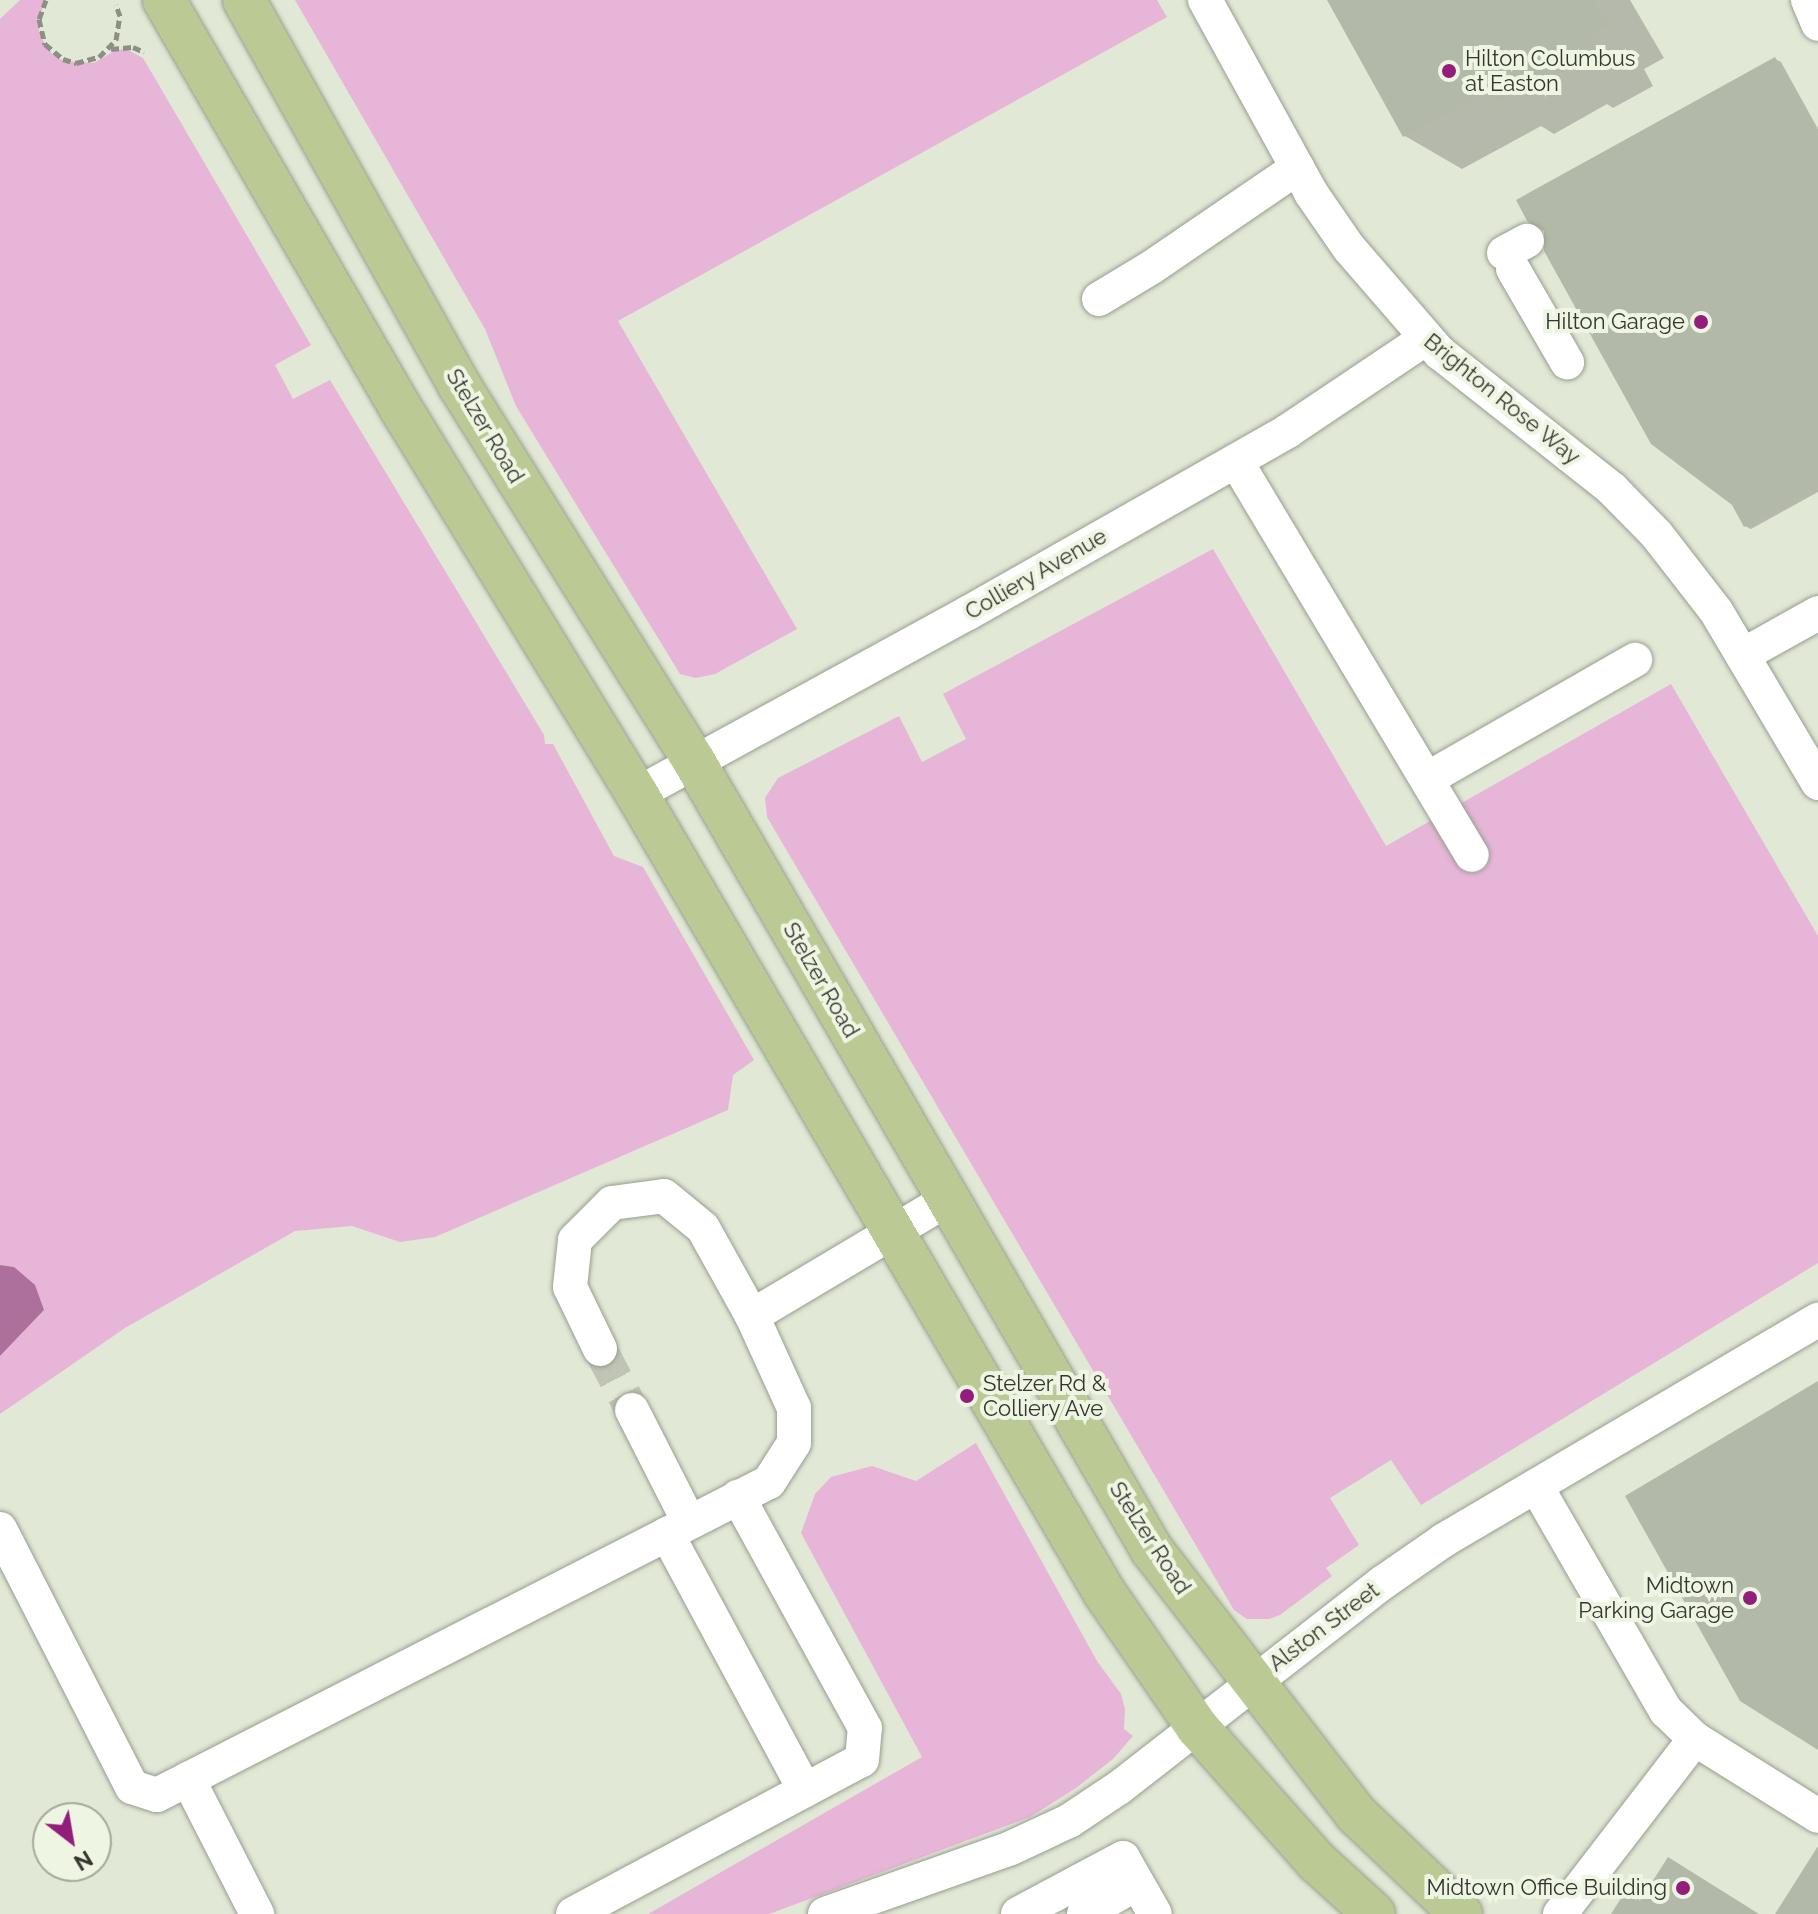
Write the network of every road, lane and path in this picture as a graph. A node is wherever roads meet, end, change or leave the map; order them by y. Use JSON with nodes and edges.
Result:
{"nodes":[{"id":1,"x":46,"y":0,"type":"edge"},
{"id":2,"x":164,"y":0,"type":"edge"},
{"id":3,"x":244,"y":0,"type":"edge"},
{"id":4,"x":1205,"y":0,"type":"edge"},
{"id":5,"x":1808,"y":0,"type":"edge"},
{"id":6,"x":116,"y":5,"type":"dead end"},
{"id":7,"x":1818,"y":24,"type":"edge"},
{"id":8,"x":109,"y":50,"type":"junction"},
{"id":9,"x":144,"y":52,"type":"dead end"},
{"id":10,"x":1297,"y":168,"type":"junction"},
{"id":11,"x":1515,"y":254,"type":"dead end"},
{"id":12,"x":1099,"y":299,"type":"dead end"},
{"id":13,"x":1425,"y":339,"type":"junction"},
{"id":14,"x":1567,"y":362,"type":"dead end"},
{"id":15,"x":1236,"y":461,"type":"junction"},
{"id":16,"x":1818,"y":613,"type":"edge"},
{"id":17,"x":1743,"y":655,"type":"junction"},
{"id":18,"x":1635,"y":660,"type":"dead end"},
{"id":19,"x":694,"y":761,"type":"junction"},
{"id":20,"x":1427,"y":779,"type":"junction"},
{"id":21,"x":1818,"y":783,"type":"edge"},
{"id":22,"x":637,"y":794,"type":"junction"},
{"id":23,"x":1472,"y":855,"type":"dead end"},
{"id":24,"x":948,"y":1199,"type":"junction"},
{"id":25,"x":892,"y":1232,"type":"junction"},
{"id":26,"x":752,"y":1316,"type":"junction"},
{"id":27,"x":1815,"y":1328,"type":"edge"},
{"id":28,"x":600,"y":1349,"type":"tunnel mouth"},
{"id":29,"x":632,"y":1410,"type":"tunnel mouth"},
{"id":30,"x":1536,"y":1486,"type":"junction"},
{"id":31,"x":738,"y":1497,"type":"junction"},
{"id":32,"x":678,"y":1528,"type":"junction"},
{"id":33,"x":0,"y":1529,"type":"edge"},
{"id":34,"x":1251,"y":1682,"type":"junction"},
{"id":35,"x":1197,"y":1727,"type":"junction"},
{"id":36,"x":1695,"y":1739,"type":"junction"},
{"id":37,"x":188,"y":1779,"type":"junction"},
{"id":38,"x":805,"y":1790,"type":"junction"},
{"id":39,"x":1818,"y":1816,"type":"edge"},
{"id":40,"x":872,"y":1905,"type":"edge"},
{"id":41,"x":1132,"y":1906,"type":"edge"},
{"id":42,"x":257,"y":1914,"type":"edge"},
{"id":43,"x":573,"y":1914,"type":"edge"},
{"id":44,"x":825,"y":1914,"type":"edge"},
{"id":45,"x":1018,"y":1914,"type":"edge"},
{"id":46,"x":1374,"y":1914,"type":"edge"},
{"id":47,"x":1461,"y":1914,"type":"edge"},
{"id":48,"x":1560,"y":1914,"type":"edge"}],
"edges":[{"from":1,"to":8,"type":"path"},
{"from":2,"to":22,"type":"main road"},
{"from":3,"to":19,"type":"main road","name":"Stelzer Road"},
{"from":4,"to":10,"type":"street","name":"Brighton Rose Way"},
{"from":5,"to":7,"type":"street"},
{"from":6,"to":8,"type":"path"},
{"from":8,"to":9,"type":"path"},
{"from":10,"to":12,"type":"street"},
{"from":10,"to":13,"type":"street","name":"Brighton Rose Way"},
{"from":11,"to":14,"type":"street"},
{"from":13,"to":15,"type":"street","name":"Colliery Avenue"},
{"from":13,"to":17,"type":"street","name":"Brighton Rose Way"},
{"from":15,"to":19,"type":"street","name":"Colliery Avenue"},
{"from":15,"to":20,"type":"street"},
{"from":16,"to":17,"type":"street"},
{"from":17,"to":21,"type":"street","name":"Brighton Rose Way"},
{"from":18,"to":20,"type":"street"},
{"from":19,"to":22,"type":"street","name":"Colliery Avenue"},
{"from":19,"to":24,"type":"main road","name":"Stelzer Road"},
{"from":20,"to":23,"type":"street"},
{"from":22,"to":25,"type":"main road"},
{"from":24,"to":25,"type":"street"},
{"from":24,"to":34,"type":"main road","name":"Stelzer Road"},
{"from":25,"to":26,"type":"street"},
{"from":25,"to":35,"type":"main road"},
{"from":26,"to":28,"type":"street"},
{"from":26,"to":31,"type":"street"},
{"from":27,"to":30,"type":"street","name":"Alston Street"},
{"from":29,"to":32,"type":"street"},
{"from":30,"to":34,"type":"street","name":"Alston Street"},
{"from":30,"to":36,"type":"street"},
{"from":31,"to":32,"type":"street"},
{"from":31,"to":38,"type":"street"},
{"from":32,"to":37,"type":"street"},
{"from":32,"to":38,"type":"street"},
{"from":33,"to":37,"type":"street"},
{"from":34,"to":35,"type":"street","name":"Alston Street"},
{"from":34,"to":47,"type":"main road","name":"Stelzer Road"},
{"from":35,"to":40,"type":"street","name":"Alston Street"},
{"from":35,"to":46,"type":"main road"},
{"from":36,"to":39,"type":"street"},
{"from":36,"to":48,"type":"street"},
{"from":37,"to":42,"type":"street"},
{"from":38,"to":43,"type":"street"},
{"from":40,"to":44,"type":"street","name":"Alston Street"},
{"from":41,"to":45,"type":"street"}]}
